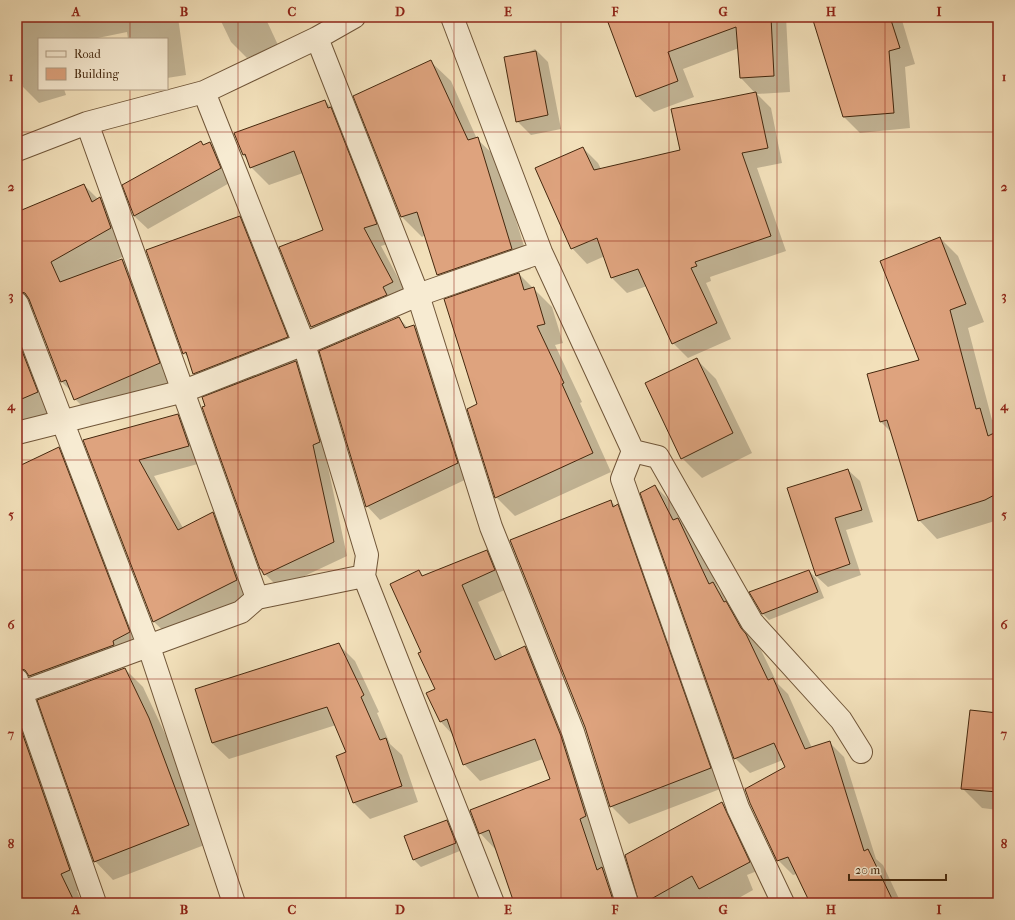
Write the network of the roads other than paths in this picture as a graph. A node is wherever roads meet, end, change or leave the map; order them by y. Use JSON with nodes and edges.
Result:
{"nodes":[{"id":1,"x":354,"y":17,"type":"edge"},
{"id":2,"x":452,"y":17,"type":"edge"},
{"id":3,"x":317,"y":38,"type":"junction"},
{"id":4,"x":204,"y":92,"type":"junction"},
{"id":5,"x":87,"y":123,"type":"junction"},
{"id":6,"x":17,"y":150,"type":"edge"},
{"id":7,"x":541,"y":252,"type":"junction"},
{"id":8,"x":418,"y":295,"type":"junction"},
{"id":9,"x":17,"y":304,"type":"edge"},
{"id":10,"x":304,"y":344,"type":"junction"},
{"id":11,"x":184,"y":391,"type":"junction"},
{"id":12,"x":63,"y":421,"type":"junction"},
{"id":13,"x":17,"y":433,"type":"edge"},
{"id":14,"x":633,"y":451,"type":"junction"},
{"id":15,"x":364,"y":576,"type":"junction"},
{"id":16,"x":257,"y":598,"type":"junction"},
{"id":17,"x":149,"y":647,"type":"junction"},
{"id":18,"x":18,"y":689,"type":"edge"},
{"id":19,"x":861,"y":752,"type":"dead end"},
{"id":20,"x":96,"y":903,"type":"edge"},
{"id":21,"x":234,"y":903,"type":"edge"},
{"id":22,"x":492,"y":903,"type":"edge"},
{"id":23,"x":627,"y":903,"type":"edge"},
{"id":24,"x":783,"y":903,"type":"edge"}],
"edges":[{"from":1,"to":3,"type":"street"},
{"from":2,"to":7,"type":"street"},
{"from":3,"to":4,"type":"street"},
{"from":3,"to":8,"type":"street"},
{"from":4,"to":5,"type":"street"},
{"from":4,"to":10,"type":"street"},
{"from":5,"to":6,"type":"street"},
{"from":5,"to":11,"type":"street"},
{"from":7,"to":8,"type":"street"},
{"from":7,"to":14,"type":"street"},
{"from":8,"to":10,"type":"street"},
{"from":8,"to":23,"type":"street"},
{"from":9,"to":12,"type":"street"},
{"from":10,"to":11,"type":"street"},
{"from":10,"to":15,"type":"street"},
{"from":11,"to":12,"type":"street"},
{"from":11,"to":16,"type":"street"},
{"from":12,"to":13,"type":"street"},
{"from":12,"to":17,"type":"street"},
{"from":14,"to":19,"type":"street"},
{"from":14,"to":24,"type":"street"},
{"from":15,"to":16,"type":"street"},
{"from":15,"to":22,"type":"street"},
{"from":16,"to":17,"type":"street"},
{"from":17,"to":18,"type":"street"},
{"from":17,"to":21,"type":"street"},
{"from":18,"to":20,"type":"street"}]}
